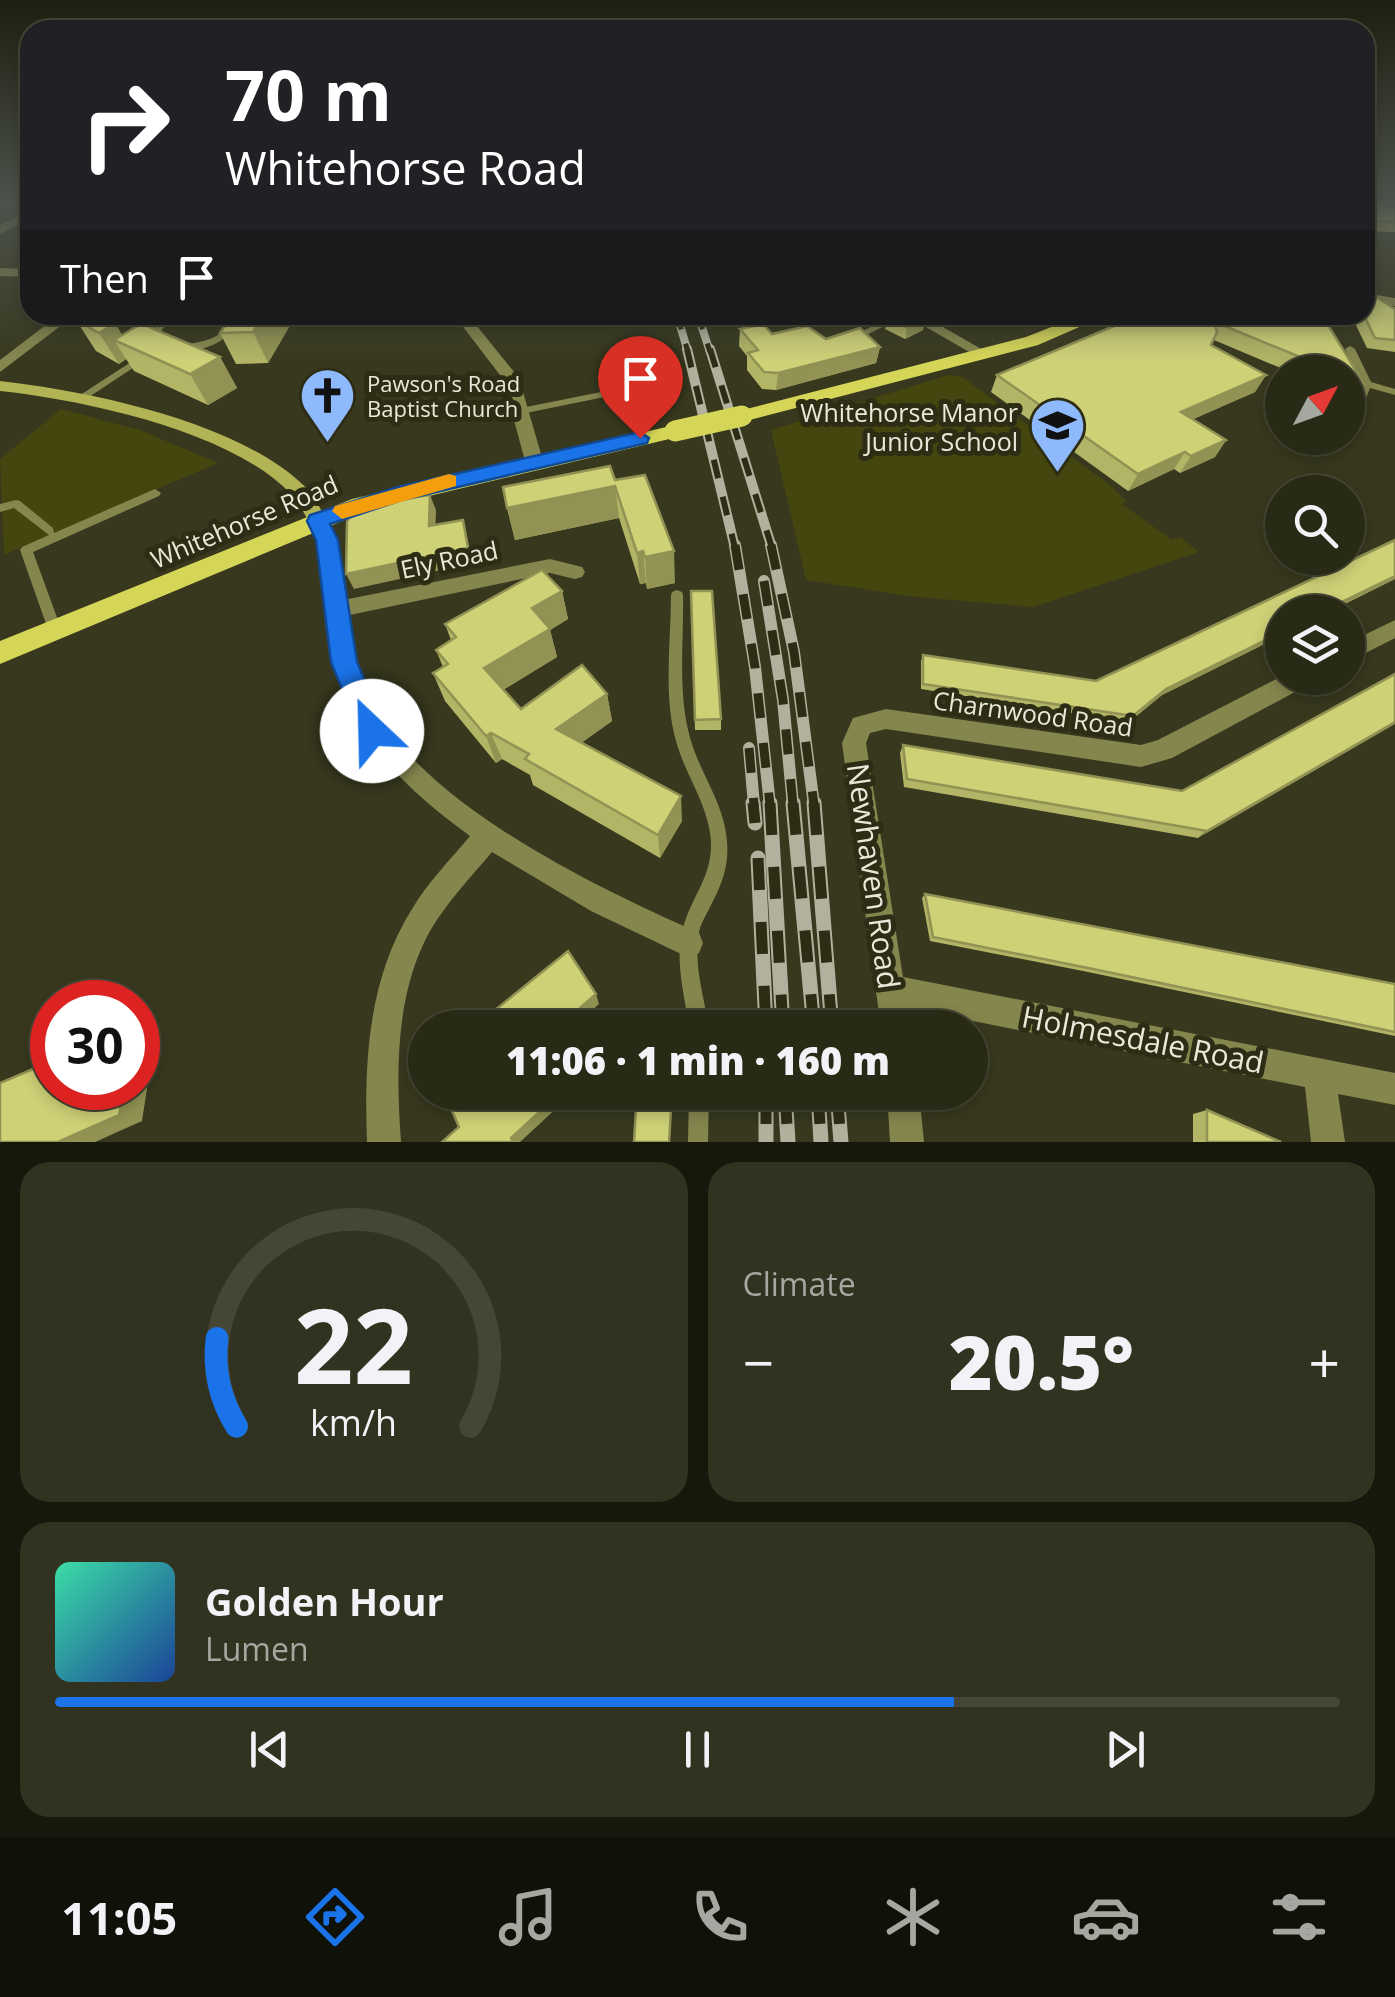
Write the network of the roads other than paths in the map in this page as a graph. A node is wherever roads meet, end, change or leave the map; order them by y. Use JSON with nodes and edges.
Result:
{"nodes":[{"id":1,"x":55,"y":325,"type":"edge"},
{"id":2,"x":161,"y":325,"type":"edge"},
{"id":3,"x":236,"y":325,"type":"edge"},
{"id":4,"x":470,"y":325,"type":"edge"},
{"id":5,"x":881,"y":325,"type":"edge"},
{"id":6,"x":930,"y":325,"type":"edge"},
{"id":7,"x":1075,"y":325,"type":"edge"},
{"id":8,"x":839,"y":344,"type":"edge"},
{"id":9,"x":176,"y":347,"type":"edge"},
{"id":10,"x":1350,"y":349,"type":"dead end"},
{"id":11,"x":983,"y":354,"type":"junction"},
{"id":12,"x":0,"y":368,"type":"edge"},
{"id":13,"x":1367,"y":384,"type":"junction"},
{"id":14,"x":0,"y":386,"type":"edge"},
{"id":15,"x":1365,"y":389,"type":"edge"},
{"id":16,"x":626,"y":390,"type":"dead end"},
{"id":17,"x":1395,"y":392,"type":"edge"},
{"id":18,"x":82,"y":398,"type":"junction"},
{"id":19,"x":522,"y":411,"type":"junction"},
{"id":20,"x":534,"y":461,"type":"junction"},
{"id":21,"x":155,"y":492,"type":"dead end"},
{"id":22,"x":0,"y":508,"type":"edge"},
{"id":23,"x":318,"y":521,"type":"junction"},
{"id":24,"x":48,"y":531,"type":"dead end"},
{"id":25,"x":575,"y":572,"type":"dead end"},
{"id":26,"x":677,"y":595,"type":"dead end"},
{"id":27,"x":334,"y":610,"type":"junction"},
{"id":28,"x":1395,"y":628,"type":"edge"},
{"id":29,"x":56,"y":631,"type":"junction"},
{"id":30,"x":1365,"y":644,"type":"edge"},
{"id":31,"x":0,"y":653,"type":"edge"},
{"id":32,"x":1268,"y":695,"type":"edge"},
{"id":33,"x":861,"y":725,"type":"joint"},
{"id":34,"x":489,"y":834,"type":"junction"},
{"id":35,"x":689,"y":943,"type":"junction"},
{"id":36,"x":891,"y":990,"type":"junction"},
{"id":37,"x":697,"y":1010,"type":"edge"},
{"id":38,"x":894,"y":1010,"type":"edge"},
{"id":39,"x":1319,"y":1073,"type":"junction"},
{"id":40,"x":1395,"y":1089,"type":"edge"},
{"id":41,"x":699,"y":1110,"type":"edge"},
{"id":42,"x":904,"y":1110,"type":"edge"},
{"id":43,"x":384,"y":1142,"type":"edge"},
{"id":44,"x":698,"y":1142,"type":"edge"},
{"id":45,"x":907,"y":1142,"type":"edge"},
{"id":46,"x":1328,"y":1142,"type":"edge"}],
"edges":[{"from":1,"to":12,"type":"street"},
{"from":2,"to":18,"type":"lane"},
{"from":3,"to":9,"type":"lane"},
{"from":4,"to":19,"type":"street"},
{"from":5,"to":8,"type":"lane"},
{"from":6,"to":11,"type":"street"},
{"from":7,"to":11,"type":"main road","name":"Whitehorse Road"},
{"from":10,"to":13,"type":"lane"},
{"from":11,"to":20,"type":"main road","name":"Whitehorse Road","bridge":true},
{"from":13,"to":15,"type":"lane"},
{"from":13,"to":17,"type":"lane"},
{"from":14,"to":18,"type":"street"},
{"from":16,"to":19,"type":"lane"},
{"from":18,"to":23,"type":"street"},
{"from":19,"to":20,"type":"street"},
{"from":20,"to":23,"type":"main road","name":"Whitehorse Road"},
{"from":21,"to":29,"type":"lane"},
{"from":22,"to":24,"type":"lane"},
{"from":23,"to":27,"type":"street"},
{"from":23,"to":29,"type":"main road","name":"Whitehorse Road"},
{"from":25,"to":27,"type":"street","name":"Ely Road"},
{"from":26,"to":35,"type":"lane"},
{"from":27,"to":34,"type":"street"},
{"from":28,"to":30,"type":"street"},
{"from":29,"to":31,"type":"main road","name":"Whitehorse Road"},
{"from":32,"to":33,"type":"street","name":"Charnwood Road"},
{"from":33,"to":36,"type":"street","name":"Newhaven Road"},
{"from":34,"to":35,"type":"street"},
{"from":34,"to":43,"type":"street"},
{"from":35,"to":37,"type":"lane"},
{"from":36,"to":38,"type":"street","name":"Newhaven Road"},
{"from":36,"to":39,"type":"street","name":"Holmesdale Road"},
{"from":39,"to":40,"type":"street","name":"Holmesdale Road"},
{"from":39,"to":46,"type":"street"},
{"from":41,"to":44,"type":"lane"},
{"from":42,"to":45,"type":"street"}]}
